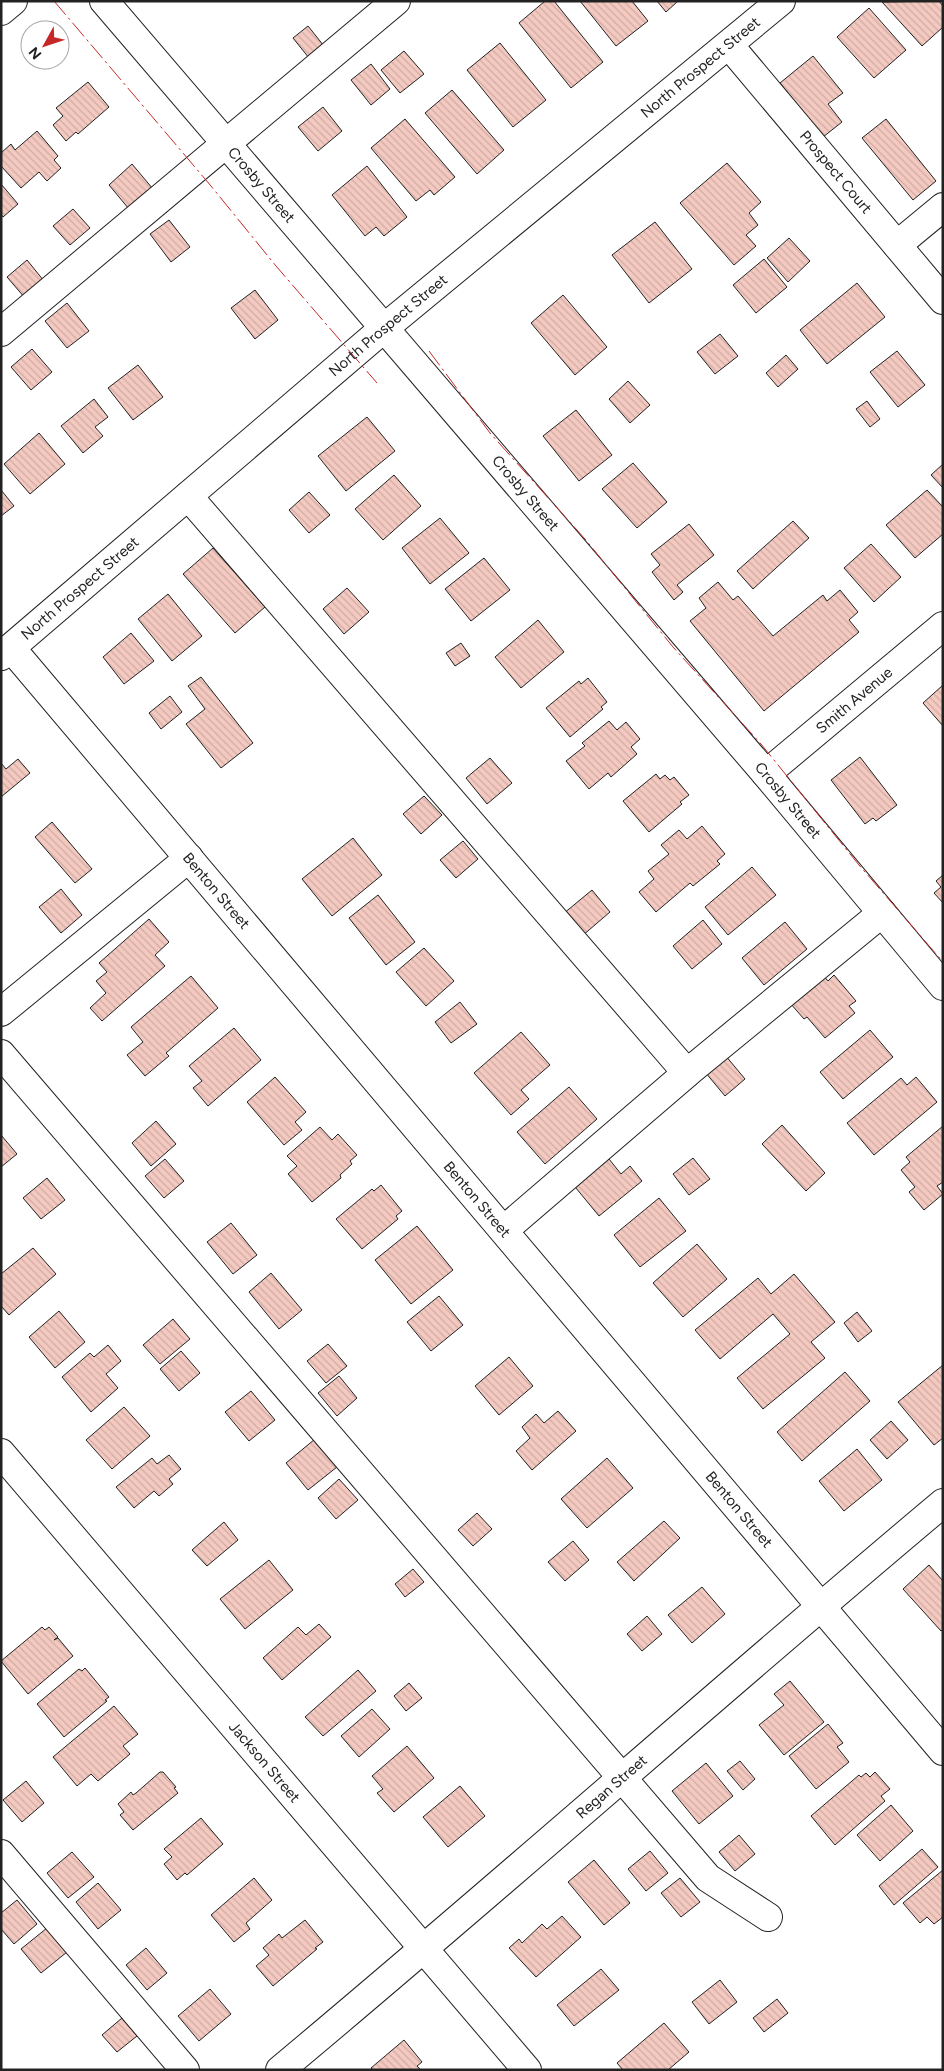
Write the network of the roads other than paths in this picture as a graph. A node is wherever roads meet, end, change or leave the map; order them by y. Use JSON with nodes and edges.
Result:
{"nodes":[{"id":1,"x":13,"y":1,"type":"edge"},
{"id":2,"x":104,"y":1,"type":"edge"},
{"id":3,"x":396,"y":1,"type":"edge"},
{"id":4,"x":781,"y":1,"type":"edge"},
{"id":5,"x":1,"y":11,"type":"edge"},
{"id":6,"x":729,"y":45,"type":"junction"},
{"id":7,"x":226,"y":144,"type":"junction"},
{"id":8,"x":943,"y":207,"type":"edge"},
{"id":9,"x":897,"y":245,"type":"junction"},
{"id":10,"x":943,"y":300,"type":"edge"},
{"id":11,"x":383,"y":329,"type":"junction"},
{"id":12,"x":1,"y":332,"type":"edge"},
{"id":13,"x":188,"y":496,"type":"junction"},
{"id":14,"x":943,"y":626,"type":"edge"},
{"id":15,"x":6,"y":652,"type":"edge"},
{"id":16,"x":766,"y":774,"type":"junction"},
{"id":17,"x":189,"y":858,"type":"junction"},
{"id":18,"x":882,"y":913,"type":"junction"},
{"id":19,"x":943,"y":986,"type":"edge"},
{"id":20,"x":1,"y":1012,"type":"edge"},
{"id":21,"x":1,"y":1054,"type":"edge"},
{"id":22,"x":687,"y":1073,"type":"junction"},
{"id":23,"x":504,"y":1230,"type":"junction"},
{"id":24,"x":1,"y":1454,"type":"edge"},
{"id":25,"x":943,"y":1503,"type":"edge"},
{"id":26,"x":820,"y":1606,"type":"junction"},
{"id":27,"x":943,"y":1751,"type":"edge"},
{"id":28,"x":621,"y":1779,"type":"junction"},
{"id":29,"x":1,"y":1854,"type":"edge"},
{"id":30,"x":768,"y":1917,"type":"dead end"},
{"id":31,"x":424,"y":1950,"type":"junction"},
{"id":32,"x":184,"y":2070,"type":"edge"},
{"id":33,"x":280,"y":2070,"type":"edge"},
{"id":34,"x":528,"y":2070,"type":"edge"}],
"edges":[{"from":1,"to":5,"type":"street"},
{"from":2,"to":7,"type":"street","name":"Crosby Street"},
{"from":3,"to":7,"type":"street"},
{"from":4,"to":6,"type":"street","name":"North Prospect Street"},
{"from":6,"to":9,"type":"street","name":"Prospect Court"},
{"from":6,"to":11,"type":"street","name":"North Prospect Street"},
{"from":7,"to":11,"type":"street","name":"Crosby Street"},
{"from":7,"to":12,"type":"street"},
{"from":8,"to":9,"type":"street"},
{"from":9,"to":10,"type":"street","name":"Prospect Court"},
{"from":11,"to":13,"type":"street","name":"North Prospect Street"},
{"from":11,"to":16,"type":"street","name":"Crosby Street"},
{"from":13,"to":15,"type":"street","name":"North Prospect Street"},
{"from":13,"to":22,"type":"street"},
{"from":14,"to":16,"type":"street","name":"Smith Avenue"},
{"from":15,"to":17,"type":"street","name":"Benton Street"},
{"from":16,"to":18,"type":"street","name":"Crosby Street"},
{"from":17,"to":20,"type":"street"},
{"from":17,"to":23,"type":"street","name":"Benton Street"},
{"from":18,"to":19,"type":"street","name":"Crosby Street"},
{"from":18,"to":22,"type":"street"},
{"from":21,"to":28,"type":"street"},
{"from":22,"to":23,"type":"street"},
{"from":23,"to":26,"type":"street","name":"Benton Street"},
{"from":24,"to":31,"type":"street","name":"Jackson Street"},
{"from":25,"to":26,"type":"street","name":"Regan Street"},
{"from":26,"to":27,"type":"street","name":"Benton Street"},
{"from":26,"to":28,"type":"street","name":"Regan Street"},
{"from":28,"to":30,"type":"street"},
{"from":28,"to":31,"type":"street","name":"Regan Street"},
{"from":29,"to":32,"type":"street"},
{"from":31,"to":33,"type":"street","name":"Regan Street"},
{"from":31,"to":34,"type":"street","name":"Jackson Street"}]}
